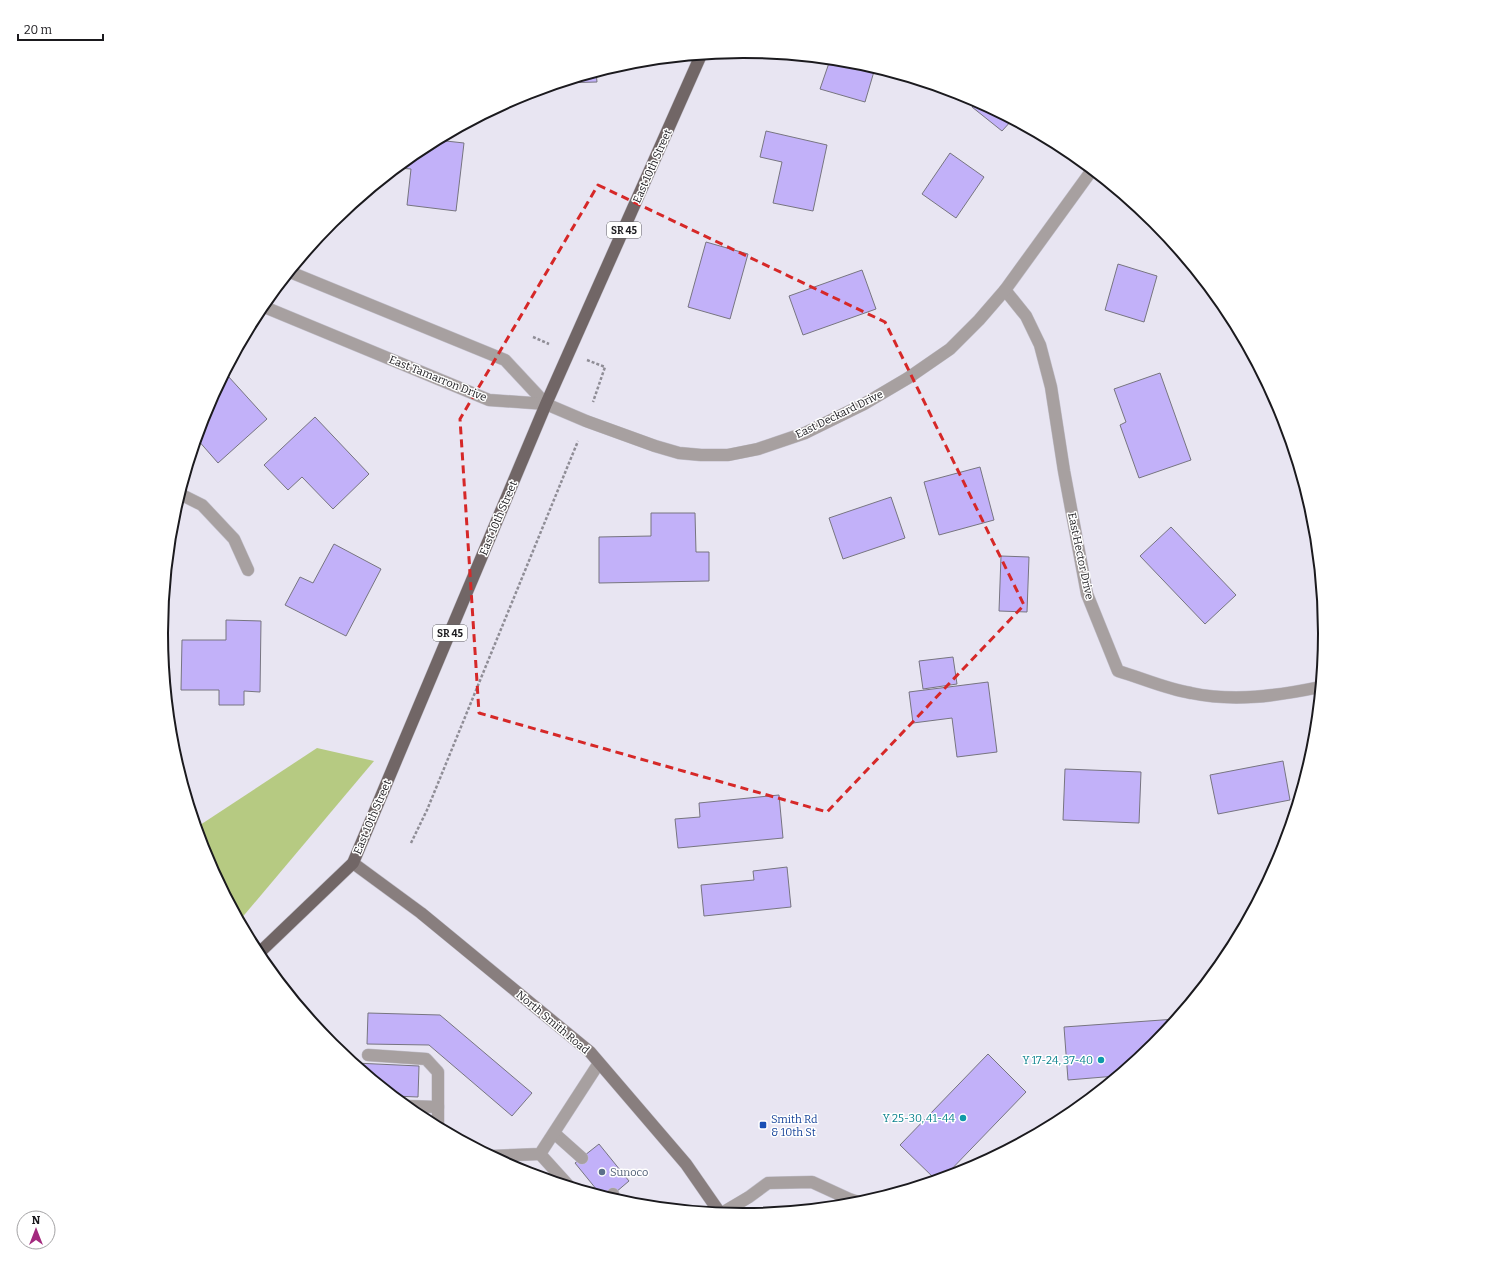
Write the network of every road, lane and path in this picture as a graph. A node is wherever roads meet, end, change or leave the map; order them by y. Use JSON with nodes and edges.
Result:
{"nodes":[{"id":1,"x":699,"y":60,"type":"edge"},
{"id":2,"x":1089,"y":174,"type":"edge"},
{"id":3,"x":295,"y":274,"type":"edge"},
{"id":4,"x":1005,"y":290,"type":"junction"},
{"id":5,"x":269,"y":309,"type":"edge"},
{"id":6,"x":598,"y":364,"type":"dead end"},
{"id":7,"x":598,"y":389,"type":"dead end"},
{"id":8,"x":546,"y":404,"type":"junction"},
{"id":9,"x":577,"y":442,"type":"dead end"},
{"id":10,"x":185,"y":496,"type":"edge"},
{"id":11,"x":248,"y":570,"type":"dead end"},
{"id":12,"x":1315,"y":688,"type":"edge"},
{"id":13,"x":411,"y":843,"type":"dead end"},
{"id":14,"x":353,"y":863,"type":"junction"},
{"id":15,"x":263,"y":949,"type":"edge"},
{"id":16,"x":368,"y":1055,"type":"dead end"},
{"id":17,"x":599,"y":1063,"type":"junction"},
{"id":18,"x":417,"y":1106,"type":"edge"},
{"id":19,"x":438,"y":1107,"type":"junction"},
{"id":20,"x":438,"y":1120,"type":"edge"},
{"id":21,"x":554,"y":1133,"type":"junction"},
{"id":22,"x":540,"y":1154,"type":"junction"},
{"id":23,"x":504,"y":1156,"type":"edge"},
{"id":24,"x":582,"y":1158,"type":"dead end"},
{"id":25,"x":562,"y":1178,"type":"edge"},
{"id":26,"x":847,"y":1198,"type":"edge"},
{"id":27,"x":717,"y":1207,"type":"edge"},
{"id":28,"x":731,"y":1208,"type":"edge"}],
"edges":[{"from":1,"to":8,"type":"main road","name":"East 10th Street","number":"SR 45"},
{"from":2,"to":4,"type":"street","name":"East Deckard Drive"},
{"from":3,"to":8,"type":"street"},
{"from":4,"to":8,"type":"street","name":"East Deckard Drive"},
{"from":4,"to":12,"type":"street","name":"East Hector Drive"},
{"from":5,"to":8,"type":"street","name":"East Tamarron Drive"},
{"from":6,"to":7,"type":"path"},
{"from":8,"to":14,"type":"main road","name":"East 10th Street","number":"SR 45"},
{"from":9,"to":13,"type":"path"},
{"from":10,"to":11,"type":"street"},
{"from":14,"to":15,"type":"main road","name":"East 10th Street","number":"SR 45"},
{"from":14,"to":17,"type":"main road","name":"North Smith Road"},
{"from":16,"to":19,"type":"street"},
{"from":17,"to":21,"type":"street"},
{"from":17,"to":27,"type":"main road","name":"North Smith Road"},
{"from":18,"to":19,"type":"street"},
{"from":19,"to":20,"type":"street"},
{"from":21,"to":22,"type":"street"},
{"from":21,"to":24,"type":"street"},
{"from":22,"to":23,"type":"street"},
{"from":22,"to":25,"type":"street"},
{"from":26,"to":28,"type":"street"}]}
